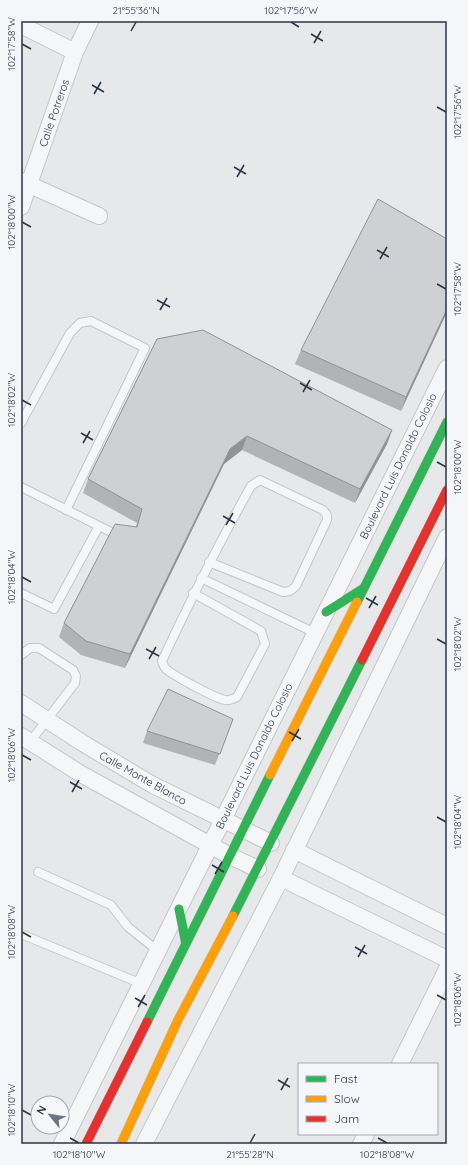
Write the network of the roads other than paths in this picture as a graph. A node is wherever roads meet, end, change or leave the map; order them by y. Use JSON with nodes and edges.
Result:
{"nodes":[{"id":1,"x":90,"y":21,"type":"edge"},
{"id":2,"x":21,"y":25,"type":"edge"},
{"id":3,"x":75,"y":52,"type":"junction"},
{"id":4,"x":25,"y":183,"type":"edge"},
{"id":5,"x":21,"y":207,"type":"edge"},
{"id":6,"x":99,"y":216,"type":"dead end"},
{"id":7,"x":447,"y":368,"type":"edge"},
{"id":8,"x":447,"y":422,"type":"edge"},
{"id":9,"x":21,"y":423,"type":"edge"},
{"id":10,"x":21,"y":487,"type":"edge"},
{"id":11,"x":447,"y":490,"type":"edge"},
{"id":12,"x":66,"y":510,"type":"junction"},
{"id":13,"x":99,"y":526,"type":"junction"},
{"id":14,"x":113,"y":533,"type":"edge"},
{"id":15,"x":447,"y":537,"type":"edge"},
{"id":16,"x":209,"y":562,"type":"junction"},
{"id":17,"x":201,"y":578,"type":"junction"},
{"id":18,"x":364,"y":588,"type":"junction"},
{"id":19,"x":21,"y":593,"type":"edge"},
{"id":20,"x":193,"y":594,"type":"junction"},
{"id":21,"x":326,"y":612,"type":"junction"},
{"id":22,"x":315,"y":632,"type":"junction"},
{"id":23,"x":21,"y":655,"type":"edge"},
{"id":24,"x":21,"y":703,"type":"edge"},
{"id":25,"x":47,"y":719,"type":"junction"},
{"id":26,"x":26,"y":739,"type":"edge"},
{"id":27,"x":222,"y":820,"type":"junction"},
{"id":28,"x":243,"y":830,"type":"junction"},
{"id":29,"x":271,"y":843,"type":"junction"},
{"id":30,"x":210,"y":846,"type":"junction"},
{"id":31,"x":294,"y":850,"type":"junction"},
{"id":32,"x":237,"y":864,"type":"junction"},
{"id":33,"x":258,"y":869,"type":"junction"},
{"id":34,"x":38,"y":872,"type":"dead end"},
{"id":35,"x":281,"y":878,"type":"junction"},
{"id":36,"x":179,"y":909,"type":"junction"},
{"id":37,"x":447,"y":926,"type":"edge"},
{"id":38,"x":21,"y":934,"type":"edge"},
{"id":39,"x":186,"y":944,"type":"junction"},
{"id":40,"x":158,"y":951,"type":"junction"},
{"id":41,"x":447,"y":959,"type":"edge"},
{"id":42,"x":194,"y":968,"type":"dead end"},
{"id":43,"x":447,"y":969,"type":"edge"},
{"id":44,"x":142,"y":984,"type":"junction"},
{"id":45,"x":178,"y":1020,"type":"junction"},
{"id":46,"x":400,"y":1063,"type":"edge"},
{"id":47,"x":366,"y":1135,"type":"edge"},
{"id":48,"x":62,"y":1144,"type":"edge"},
{"id":49,"x":86,"y":1144,"type":"edge"},
{"id":50,"x":121,"y":1144,"type":"edge"},
{"id":51,"x":144,"y":1144,"type":"edge"},
{"id":52,"x":361,"y":1144,"type":"edge"}],
"edges":[{"from":1,"to":3,"type":"street","name":"Calle Potreros"},
{"from":2,"to":3,"type":"street"},
{"from":3,"to":4,"type":"street","name":"Calle Potreros"},
{"from":4,"to":5,"type":"street","name":"Calle Potreros"},
{"from":4,"to":6,"type":"street"},
{"from":7,"to":21,"type":"street","name":"Boulevard Luis Donaldo Colosio"},
{"from":8,"to":18,"type":"main road","name":"Boulevard Luis Donaldo Colosio"},
{"from":9,"to":12,"type":"lane"},
{"from":10,"to":12,"type":"lane"},
{"from":11,"to":29,"type":"main road"},
{"from":12,"to":13,"type":"lane"},
{"from":13,"to":14,"type":"lane"},
{"from":13,"to":19,"type":"lane"},
{"from":15,"to":31,"type":"street"},
{"from":16,"to":16,"type":"lane"},
{"from":16,"to":17,"type":"lane"},
{"from":17,"to":20,"type":"lane"},
{"from":17,"to":22,"type":"lane"},
{"from":18,"to":21,"type":"main road"},
{"from":18,"to":28,"type":"main road","name":"Boulevard Luis Donaldo Colosio"},
{"from":20,"to":20,"type":"lane"},
{"from":21,"to":22,"type":"street","name":"Boulevard Luis Donaldo Colosio"},
{"from":22,"to":27,"type":"street","name":"Boulevard Luis Donaldo Colosio"},
{"from":23,"to":25,"type":"lane"},
{"from":24,"to":25,"type":"street","name":"Calle Monte Blanco"},
{"from":25,"to":26,"type":"lane"},
{"from":25,"to":27,"type":"street","name":"Calle Monte Blanco"},
{"from":26,"to":30,"type":"street"},
{"from":27,"to":28,"type":"street","name":"Calle Monte Blanco"},
{"from":27,"to":30,"type":"street","name":"Boulevard Luis Donaldo Colosio"},
{"from":28,"to":29,"type":"street","name":"Calle Monte Blanco"},
{"from":28,"to":32,"type":"main road","name":"Boulevard Luis Donaldo Colosio"},
{"from":28,"to":32,"type":"main road"},
{"from":29,"to":33,"type":"main road"},
{"from":30,"to":32,"type":"street"},
{"from":30,"to":36,"type":"street","name":"Boulevard Luis Donaldo Colosio"},
{"from":31,"to":35,"type":"street"},
{"from":31,"to":37,"type":"street"},
{"from":32,"to":33,"type":"street"},
{"from":32,"to":39,"type":"main road","name":"Boulevard Luis Donaldo Colosio"},
{"from":33,"to":45,"type":"main road"},
{"from":34,"to":40,"type":"lane"},
{"from":35,"to":41,"type":"street"},
{"from":35,"to":51,"type":"street"},
{"from":36,"to":39,"type":"main road"},
{"from":36,"to":40,"type":"street","name":"Boulevard Luis Donaldo Colosio"},
{"from":38,"to":44,"type":"lane"},
{"from":39,"to":49,"type":"main road","name":"Boulevard Luis Donaldo Colosio"},
{"from":40,"to":44,"type":"street","name":"Boulevard Luis Donaldo Colosio"},
{"from":42,"to":45,"type":"main road"},
{"from":43,"to":46,"type":"street"},
{"from":44,"to":48,"type":"street","name":"Boulevard Luis Donaldo Colosio"},
{"from":45,"to":50,"type":"main road"},
{"from":47,"to":52,"type":"street"}]}
